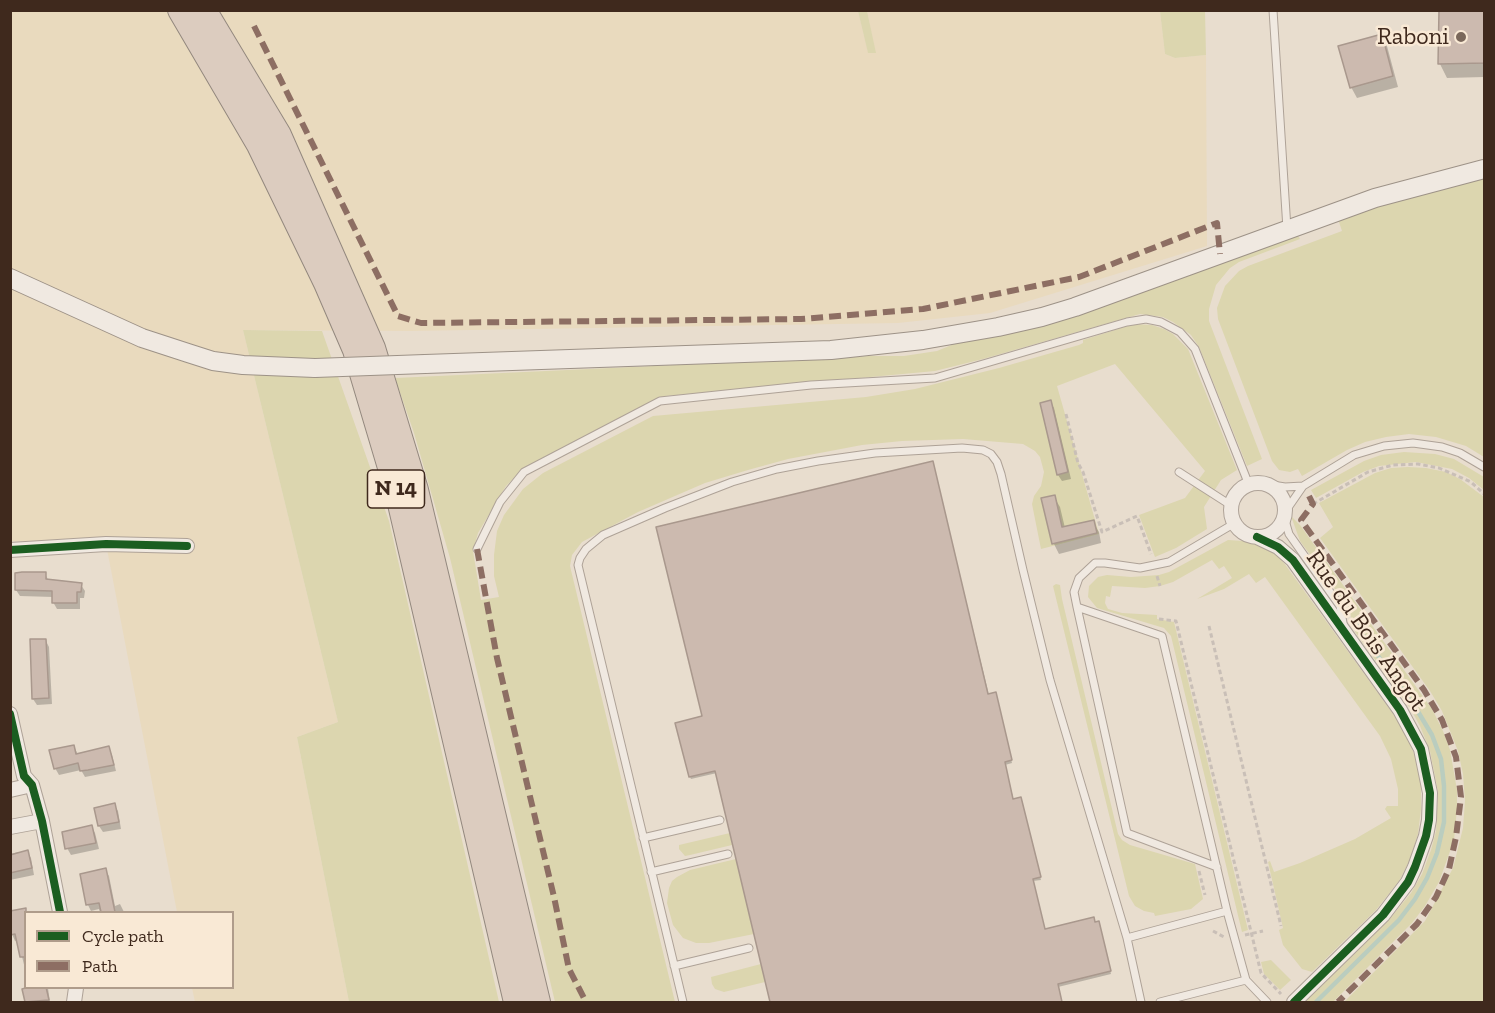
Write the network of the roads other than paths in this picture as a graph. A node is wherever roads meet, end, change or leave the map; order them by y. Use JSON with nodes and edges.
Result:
{"nodes":[{"id":1,"x":169,"y":10,"type":"edge"},
{"id":2,"x":180,"y":10,"type":"edge"},
{"id":3,"x":204,"y":10,"type":"edge"},
{"id":4,"x":1273,"y":10,"type":"edge"},
{"id":5,"x":259,"y":145,"type":"junction"},
{"id":6,"x":1485,"y":169,"type":"edge"},
{"id":7,"x":1287,"y":230,"type":"junction"},
{"id":8,"x":10,"y":278,"type":"edge"},
{"id":9,"x":1485,"y":467,"type":"edge"},
{"id":10,"x":1179,"y":472,"type":"dead end"},
{"id":11,"x":1266,"y":484,"type":"junction"},
{"id":12,"x":1249,"y":485,"type":"junction"},
{"id":13,"x":1303,"y":486,"type":"junction"},
{"id":14,"x":1232,"y":506,"type":"junction"},
{"id":15,"x":1285,"y":515,"type":"junction"},
{"id":16,"x":1235,"y":523,"type":"junction"},
{"id":17,"x":1257,"y":537,"type":"junction"},
{"id":18,"x":187,"y":546,"type":"dead end"},
{"id":19,"x":477,"y":549,"type":"dead end"},
{"id":20,"x":10,"y":550,"type":"edge"},
{"id":21,"x":1293,"y":560,"type":"junction"},
{"id":22,"x":1077,"y":607,"type":"junction"},
{"id":23,"x":1345,"y":632,"type":"junction"},
{"id":24,"x":10,"y":714,"type":"edge"},
{"id":25,"x":32,"y":785,"type":"junction"},
{"id":26,"x":10,"y":790,"type":"edge"},
{"id":27,"x":720,"y":820,"type":"dead end"},
{"id":28,"x":42,"y":825,"type":"junction"},
{"id":29,"x":10,"y":827,"type":"edge"},
{"id":30,"x":643,"y":838,"type":"junction"},
{"id":31,"x":728,"y":854,"type":"dead end"},
{"id":32,"x":1217,"y":867,"type":"junction"},
{"id":33,"x":651,"y":872,"type":"junction"},
{"id":34,"x":60,"y":911,"type":"edge"},
{"id":35,"x":1227,"y":911,"type":"junction"},
{"id":36,"x":1127,"y":938,"type":"junction"},
{"id":37,"x":749,"y":948,"type":"dead end"},
{"id":38,"x":674,"y":966,"type":"junction"},
{"id":39,"x":1246,"y":980,"type":"junction"},
{"id":40,"x":516,"y":1002,"type":"edge"},
{"id":41,"x":538,"y":1002,"type":"edge"},
{"id":42,"x":682,"y":1002,"type":"edge"},
{"id":43,"x":1141,"y":1002,"type":"edge"},
{"id":44,"x":1160,"y":1002,"type":"edge"},
{"id":45,"x":1267,"y":1002,"type":"edge"},
{"id":46,"x":1294,"y":1002,"type":"edge"}],
"edges":[{"from":1,"to":5,"type":"highway"},
{"from":2,"to":5,"type":"highway","number":"N 14"},
{"from":3,"to":41,"type":"highway","number":"N 14"},
{"from":4,"to":7,"type":"lane"},
{"from":5,"to":40,"type":"highway","number":"N 14"},
{"from":6,"to":7,"type":"main road"},
{"from":7,"to":8,"type":"main road","bridge":true},
{"from":9,"to":13,"type":"lane"},
{"from":10,"to":14,"type":"lane"},
{"from":11,"to":12,"type":"street"},
{"from":11,"to":13,"type":"lane"},
{"from":11,"to":15,"type":"street"},
{"from":12,"to":14,"type":"street"},
{"from":12,"to":19,"type":"lane"},
{"from":13,"to":15,"type":"lane"},
{"from":14,"to":16,"type":"street"},
{"from":15,"to":17,"type":"street"},
{"from":15,"to":21,"type":"street","name":"Rue du Bois Angot"},
{"from":15,"to":23,"type":"lane"},
{"from":16,"to":17,"type":"street"},
{"from":16,"to":22,"type":"lane"},
{"from":17,"to":21,"type":"street","name":"Rue du Bois Angot"},
{"from":18,"to":20,"type":"street"},
{"from":21,"to":23,"type":"street","name":"Rue du Bois Angot"},
{"from":22,"to":32,"type":"lane"},
{"from":22,"to":32,"type":"lane"},
{"from":23,"to":46,"type":"street","name":"Rue du Bois Angot"},
{"from":24,"to":25,"type":"street"},
{"from":25,"to":26,"type":"street"},
{"from":25,"to":28,"type":"street"},
{"from":27,"to":30,"type":"lane"},
{"from":28,"to":29,"type":"street"},
{"from":28,"to":34,"type":"street"},
{"from":30,"to":33,"type":"lane"},
{"from":30,"to":36,"type":"lane"},
{"from":31,"to":33,"type":"lane"},
{"from":32,"to":35,"type":"lane"},
{"from":33,"to":38,"type":"lane"},
{"from":35,"to":36,"type":"lane"},
{"from":35,"to":39,"type":"lane"},
{"from":36,"to":43,"type":"lane"},
{"from":37,"to":38,"type":"lane"},
{"from":38,"to":42,"type":"lane"},
{"from":39,"to":44,"type":"lane"},
{"from":39,"to":45,"type":"lane"}]}
